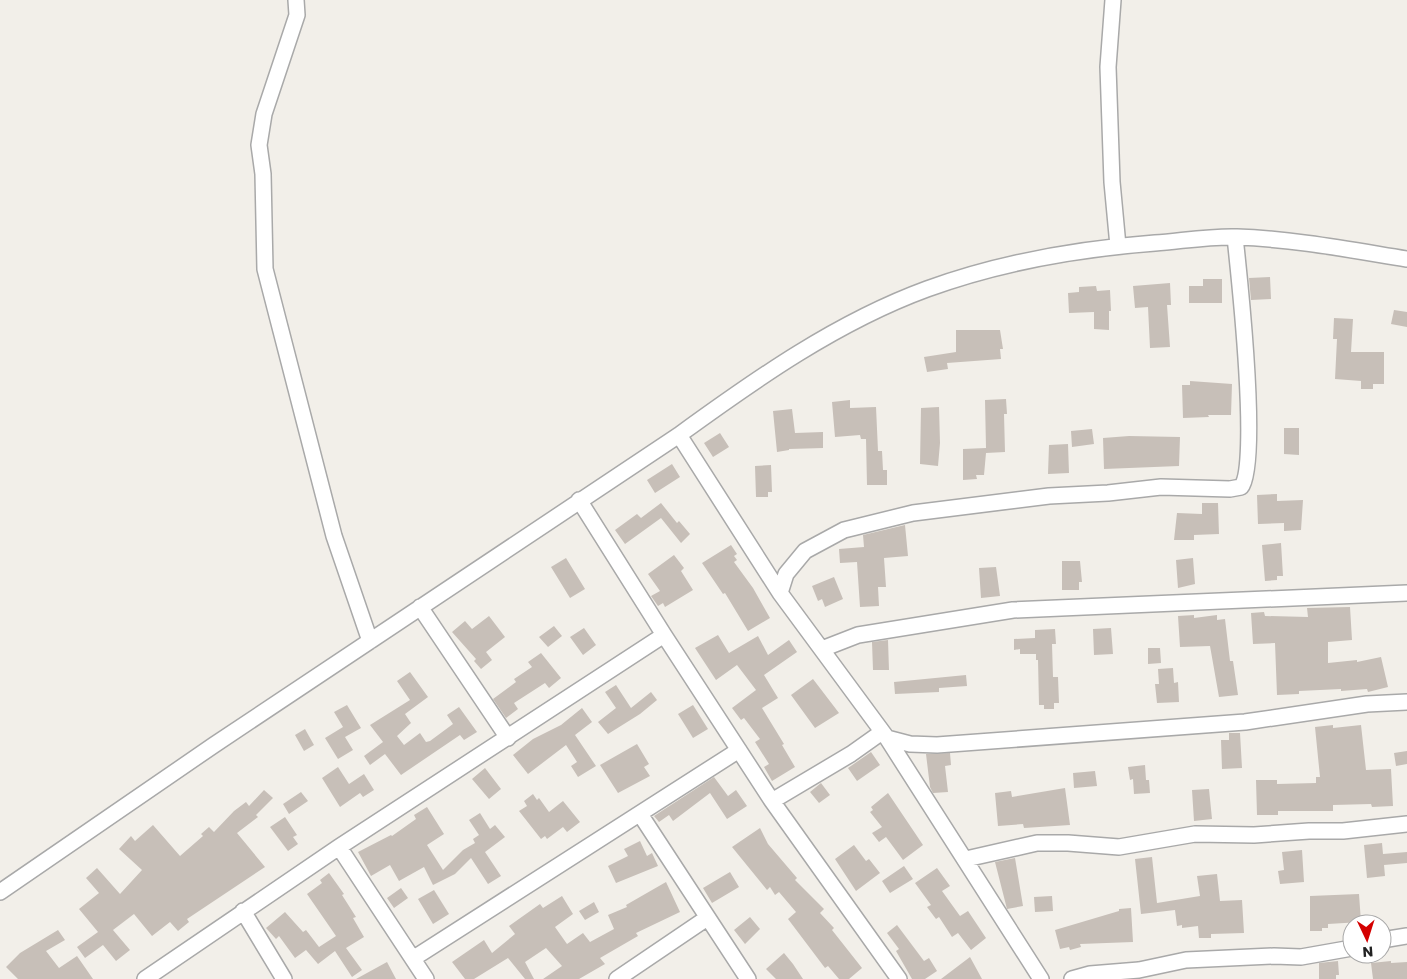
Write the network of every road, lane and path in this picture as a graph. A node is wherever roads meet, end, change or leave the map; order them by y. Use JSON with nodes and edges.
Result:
{"nodes":[{"id":1,"x":296,"y":0,"type":"edge"},
{"id":2,"x":1113,"y":0,"type":"edge"},
{"id":3,"x":1235,"y":237,"type":"junction"},
{"id":4,"x":1118,"y":246,"type":"junction"},
{"id":5,"x":1407,"y":259,"type":"edge"},
{"id":6,"x":679,"y":435,"type":"junction"},
{"id":7,"x":579,"y":500,"type":"junction"},
{"id":8,"x":780,"y":593,"type":"junction"},
{"id":9,"x":1407,"y":593,"type":"edge"},
{"id":10,"x":420,"y":607,"type":"junction"},
{"id":11,"x":664,"y":635,"type":"junction"},
{"id":12,"x":370,"y":641,"type":"junction"},
{"id":13,"x":822,"y":649,"type":"junction"},
{"id":14,"x":1407,"y":702,"type":"edge"},
{"id":15,"x":885,"y":735,"type":"junction"},
{"id":16,"x":508,"y":738,"type":"junction"},
{"id":17,"x":739,"y":750,"type":"junction"},
{"id":18,"x":772,"y":801,"type":"junction"},
{"id":19,"x":640,"y":814,"type":"junction"},
{"id":20,"x":1407,"y":824,"type":"edge"},
{"id":21,"x":339,"y":847,"type":"junction"},
{"id":22,"x":966,"y":860,"type":"junction"},
{"id":23,"x":0,"y":892,"type":"edge"},
{"id":24,"x":244,"y":911,"type":"junction"},
{"id":25,"x":707,"y":918,"type":"junction"},
{"id":26,"x":1407,"y":936,"type":"edge"},
{"id":27,"x":1392,"y":938,"type":"edge"},
{"id":28,"x":1342,"y":950,"type":"edge"},
{"id":29,"x":414,"y":958,"type":"junction"},
{"id":30,"x":145,"y":979,"type":"edge"},
{"id":31,"x":284,"y":979,"type":"edge"},
{"id":32,"x":426,"y":979,"type":"edge"},
{"id":33,"x":616,"y":979,"type":"edge"},
{"id":34,"x":748,"y":979,"type":"edge"},
{"id":35,"x":899,"y":979,"type":"edge"},
{"id":36,"x":1041,"y":979,"type":"edge"},
{"id":37,"x":1072,"y":979,"type":"edge"}],
"edges":[{"from":1,"to":12,"type":"street"},
{"from":2,"to":4,"type":"street"},
{"from":3,"to":4,"type":"street"},
{"from":3,"to":5,"type":"street"},
{"from":3,"to":8,"type":"street"},
{"from":4,"to":6,"type":"street"},
{"from":6,"to":7,"type":"street"},
{"from":6,"to":8,"type":"street"},
{"from":7,"to":10,"type":"street"},
{"from":7,"to":11,"type":"street"},
{"from":8,"to":13,"type":"street"},
{"from":9,"to":13,"type":"street"},
{"from":10,"to":12,"type":"street"},
{"from":10,"to":16,"type":"street"},
{"from":11,"to":16,"type":"street"},
{"from":11,"to":17,"type":"street"},
{"from":12,"to":23,"type":"street"},
{"from":13,"to":15,"type":"street"},
{"from":14,"to":15,"type":"street"},
{"from":15,"to":18,"type":"street"},
{"from":15,"to":22,"type":"street"},
{"from":16,"to":21,"type":"street"},
{"from":17,"to":18,"type":"street"},
{"from":17,"to":19,"type":"street"},
{"from":18,"to":35,"type":"street"},
{"from":19,"to":25,"type":"street"},
{"from":19,"to":29,"type":"street"},
{"from":20,"to":22,"type":"street"},
{"from":21,"to":24,"type":"street"},
{"from":21,"to":29,"type":"street"},
{"from":22,"to":36,"type":"street"},
{"from":24,"to":30,"type":"street"},
{"from":24,"to":31,"type":"street"},
{"from":25,"to":33,"type":"street"},
{"from":25,"to":34,"type":"street"},
{"from":26,"to":27,"type":"street"},
{"from":28,"to":37,"type":"street"},
{"from":29,"to":32,"type":"street"}]}
